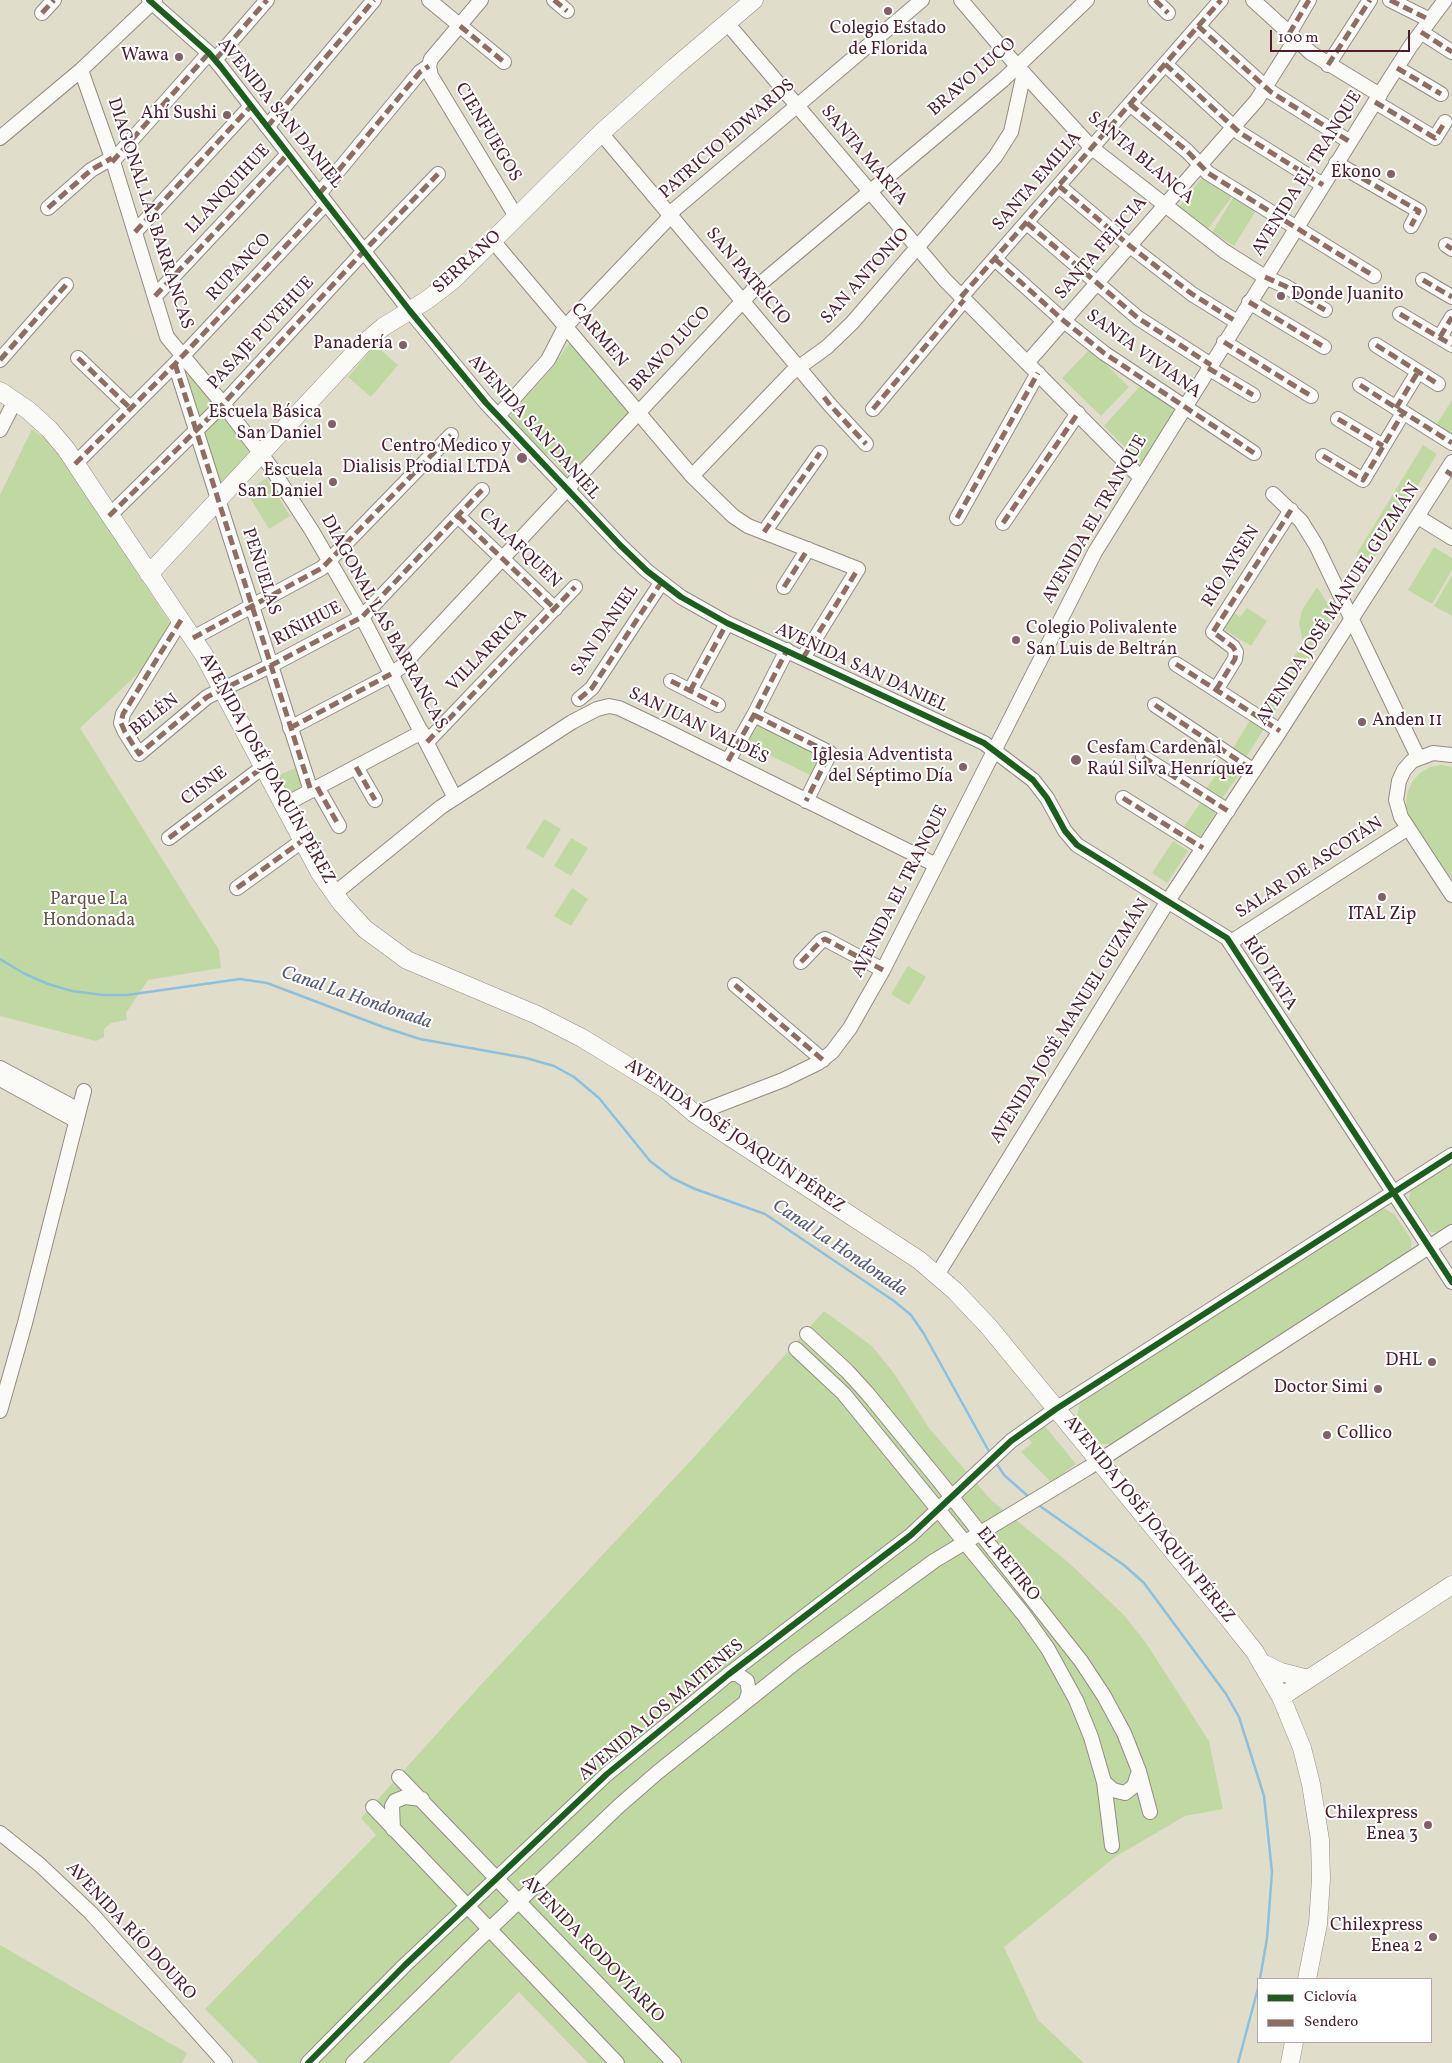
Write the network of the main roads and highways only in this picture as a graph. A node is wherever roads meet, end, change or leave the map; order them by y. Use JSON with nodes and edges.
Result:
{"nodes":[{"id":1,"x":754,"y":0,"type":"edge"},
{"id":2,"x":0,"y":391,"type":"edge"},
{"id":3,"x":149,"y":574,"type":"junction"},
{"id":4,"x":1452,"y":1586,"type":"edge"},
{"id":5,"x":1262,"y":1663,"type":"junction"},
{"id":6,"x":1308,"y":1679,"type":"junction"},
{"id":7,"x":1281,"y":1697,"type":"junction"},
{"id":8,"x":1307,"y":1978,"type":"edge"},
{"id":9,"x":1294,"y":2043,"type":"edge"},
{"id":10,"x":1290,"y":2063,"type":"edge"}],
"edges":[{"from":1,"to":3,"type":"main road","name":"SERRANO"},
{"from":2,"to":3,"type":"main road","name":"AVENIDA JOSÉ JOAQUÍN PÉREZ"},
{"from":3,"to":5,"type":"main road","name":"AVENIDA JOSÉ JOAQUÍN PÉREZ"},
{"from":4,"to":6,"type":"main road"},
{"from":5,"to":6,"type":"main road"},
{"from":5,"to":7,"type":"main road","name":"AVENIDA JOSÉ JOAQUÍN PÉREZ"},
{"from":6,"to":7,"type":"main road"},
{"from":7,"to":8,"type":"main road","name":"AVENIDA JOSÉ JOAQUÍN PÉREZ"},
{"from":9,"to":10,"type":"main road"}]}
